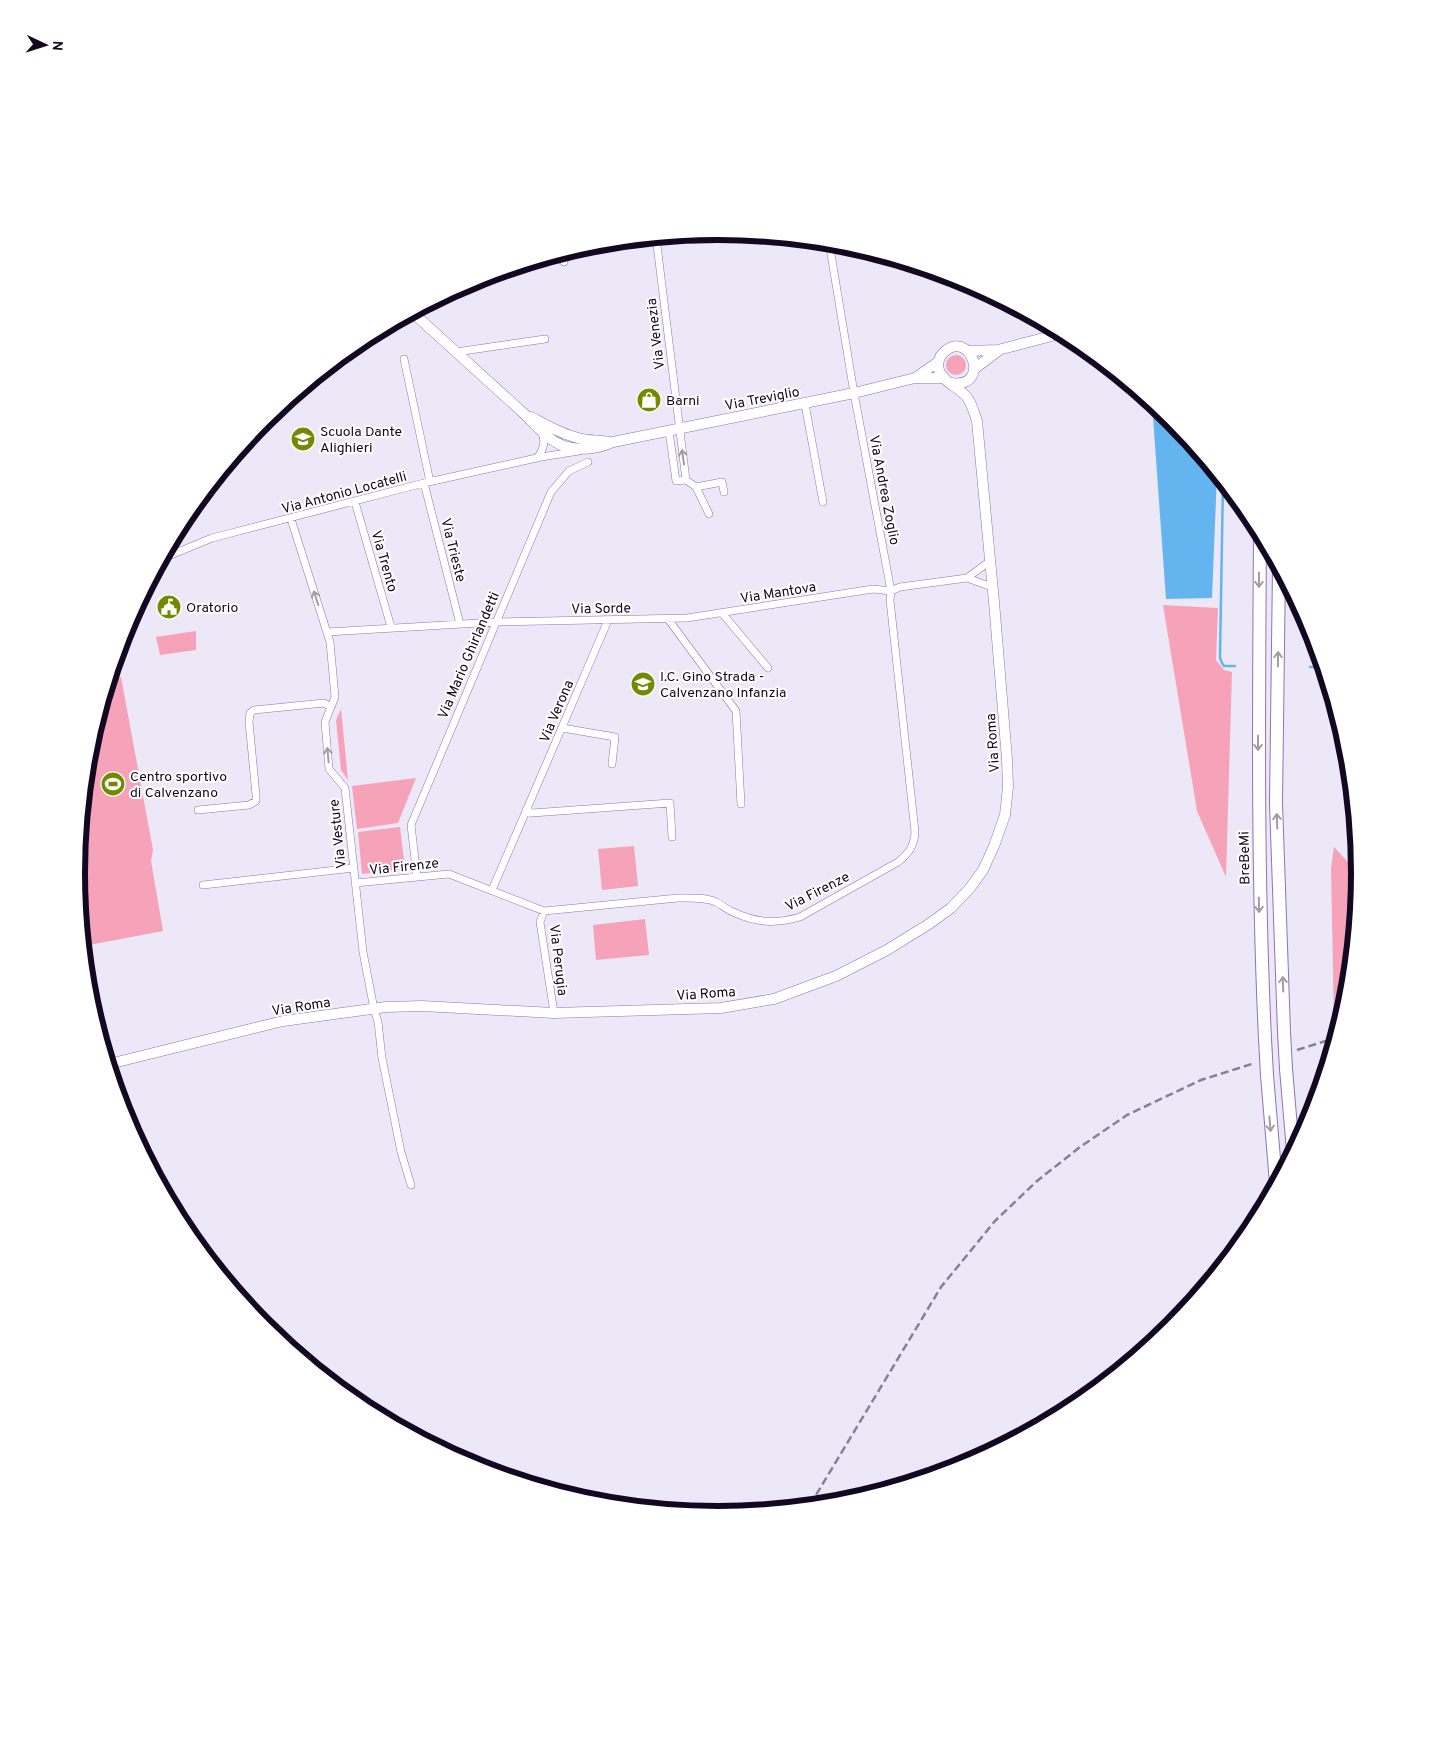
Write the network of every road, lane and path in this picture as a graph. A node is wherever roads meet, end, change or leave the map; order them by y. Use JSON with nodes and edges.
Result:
{"nodes":[{"id":1,"x":657,"y":243,"type":"edge"},
{"id":2,"x":830,"y":250,"type":"edge"},
{"id":3,"x":561,"y":259,"type":"edge"},
{"id":4,"x":564,"y":262,"type":"dead end"},
{"id":5,"x":417,"y":316,"type":"edge"},
{"id":6,"x":1053,"y":336,"type":"edge"},
{"id":7,"x":545,"y":339,"type":"dead end"},
{"id":8,"x":998,"y":350,"type":"junction"},
{"id":9,"x":968,"y":351,"type":"junction"},
{"id":10,"x":456,"y":352,"type":"junction"},
{"id":11,"x":404,"y":359,"type":"dead end"},
{"id":12,"x":938,"y":362,"type":"junction"},
{"id":13,"x":972,"y":373,"type":"junction"},
{"id":14,"x":915,"y":378,"type":"junction"},
{"id":15,"x":947,"y":380,"type":"junction"},
{"id":16,"x":854,"y":393,"type":"junction"},
{"id":17,"x":967,"y":397,"type":"junction"},
{"id":18,"x":805,"y":404,"type":"junction"},
{"id":19,"x":522,"y":412,"type":"junction"},
{"id":20,"x":674,"y":430,"type":"junction"},
{"id":21,"x":542,"y":432,"type":"junction"},
{"id":22,"x":568,"y":435,"type":"junction"},
{"id":23,"x":613,"y":442,"type":"junction"},
{"id":24,"x":559,"y":443,"type":"junction"},
{"id":25,"x":575,"y":446,"type":"junction"},
{"id":26,"x":539,"y":457,"type":"junction"},
{"id":27,"x":588,"y":462,"type":"dead end"},
{"id":28,"x":427,"y":483,"type":"junction"},
{"id":29,"x":696,"y":487,"type":"junction"},
{"id":30,"x":724,"y":492,"type":"dead end"},
{"id":31,"x":355,"y":502,"type":"junction"},
{"id":32,"x":823,"y":502,"type":"dead end"},
{"id":33,"x":709,"y":514,"type":"dead end"},
{"id":34,"x":291,"y":519,"type":"junction"},
{"id":35,"x":1260,"y":546,"type":"edge"},
{"id":36,"x":170,"y":556,"type":"edge"},
{"id":37,"x":990,"y":561,"type":"junction"},
{"id":38,"x":967,"y":578,"type":"junction"},
{"id":39,"x":1279,"y":580,"type":"edge"},
{"id":40,"x":992,"y":587,"type":"junction"},
{"id":41,"x":891,"y":591,"type":"junction"},
{"id":42,"x":722,"y":613,"type":"junction"},
{"id":43,"x":668,"y":619,"type":"junction"},
{"id":44,"x":607,"y":620,"type":"junction"},
{"id":45,"x":496,"y":622,"type":"junction"},
{"id":46,"x":460,"y":624,"type":"junction"},
{"id":47,"x":391,"y":627,"type":"junction"},
{"id":48,"x":327,"y":632,"type":"junction"},
{"id":49,"x":768,"y":668,"type":"dead end"},
{"id":50,"x":331,"y":707,"type":"junction"},
{"id":51,"x":562,"y":728,"type":"junction"},
{"id":52,"x":612,"y":764,"type":"dead end"},
{"id":53,"x":741,"y":804,"type":"dead end"},
{"id":54,"x":198,"y":810,"type":"dead end"},
{"id":55,"x":526,"y":810,"type":"junction"},
{"id":56,"x":672,"y":837,"type":"dead end"},
{"id":57,"x":354,"y":868,"type":"junction"},
{"id":58,"x":417,"y":877,"type":"junction"},
{"id":59,"x":355,"y":883,"type":"junction"},
{"id":60,"x":203,"y":885,"type":"dead end"},
{"id":61,"x":492,"y":890,"type":"junction"},
{"id":62,"x":544,"y":911,"type":"junction"},
{"id":63,"x":374,"y":1009,"type":"junction"},
{"id":64,"x":554,"y":1013,"type":"junction"},
{"id":65,"x":115,"y":1063,"type":"edge"},
{"id":66,"x":1292,"y":1139,"type":"edge"},
{"id":67,"x":1275,"y":1172,"type":"edge"},
{"id":68,"x":411,"y":1185,"type":"dead end"}],
"edges":[{"from":1,"to":20,"type":"street","name":"Via Venezia"},
{"from":2,"to":16,"type":"street","name":"Via Andrea Zoglio"},
{"from":3,"to":4,"type":"street"},
{"from":5,"to":10,"type":"street"},
{"from":6,"to":8,"type":"street","name":"Via Treviglio"},
{"from":7,"to":10,"type":"street"},
{"from":8,"to":9,"type":"street","name":"Via Treviglio"},
{"from":8,"to":13,"type":"street","name":"Via Treviglio"},
{"from":9,"to":12,"type":"street","name":"Via Treviglio"},
{"from":9,"to":13,"type":"street"},
{"from":10,"to":19,"type":"street"},
{"from":11,"to":28,"type":"street","name":"Via Trieste"},
{"from":12,"to":14,"type":"street","name":"Via Treviglio"},
{"from":12,"to":15,"type":"street"},
{"from":13,"to":15,"type":"street","name":"Via Treviglio"},
{"from":13,"to":17,"type":"street"},
{"from":14,"to":15,"type":"street","name":"Via Treviglio"},
{"from":14,"to":16,"type":"street","name":"Via Treviglio"},
{"from":15,"to":17,"type":"street","name":"Via Roma"},
{"from":16,"to":18,"type":"street","name":"Via Treviglio"},
{"from":16,"to":41,"type":"street","name":"Via Andrea Zoglio"},
{"from":17,"to":37,"type":"street","name":"Via Roma"},
{"from":18,"to":20,"type":"street","name":"Via Treviglio"},
{"from":18,"to":32,"type":"street"},
{"from":19,"to":21,"type":"street"},
{"from":19,"to":22,"type":"street"},
{"from":20,"to":23,"type":"street","name":"Via Treviglio"},
{"from":20,"to":29,"type":"street"},
{"from":21,"to":24,"type":"street"},
{"from":21,"to":26,"type":"street"},
{"from":22,"to":24,"type":"street","name":"Via Antonio Locatelli"},
{"from":22,"to":25,"type":"street"},
{"from":23,"to":25,"type":"street"},
{"from":23,"to":25,"type":"street"},
{"from":24,"to":25,"type":"street"},
{"from":24,"to":26,"type":"street","name":"Via Antonio Locatelli"},
{"from":25,"to":26,"type":"street","name":"Via Antonio Locatelli"},
{"from":26,"to":28,"type":"street","name":"Via Antonio Locatelli"},
{"from":27,"to":45,"type":"street","name":"Via Mario Ghirlandetti"},
{"from":28,"to":31,"type":"street","name":"Via Antonio Locatelli"},
{"from":28,"to":46,"type":"street","name":"Via Trieste"},
{"from":29,"to":30,"type":"street"},
{"from":29,"to":33,"type":"street"},
{"from":31,"to":34,"type":"street","name":"Via Antonio Locatelli"},
{"from":31,"to":47,"type":"street","name":"Via Trento"},
{"from":34,"to":36,"type":"street","name":"Via Antonio Locatelli"},
{"from":48,"to":34,"type":"street","name":"Via Vesture","one_way":true},
{"from":35,"to":67,"type":"highway","name":"BreBeMi","one_way":true,"bridge":true},
{"from":37,"to":38,"type":"street"},
{"from":37,"to":40,"type":"street","name":"Via Roma"},
{"from":38,"to":40,"type":"street"},
{"from":38,"to":41,"type":"street"},
{"from":66,"to":39,"type":"highway","one_way":true,"bridge":true},
{"from":40,"to":64,"type":"street","name":"Via Roma"},
{"from":41,"to":42,"type":"street","name":"Via Mantova"},
{"from":41,"to":62,"type":"street","name":"Via Firenze"},
{"from":42,"to":43,"type":"street","name":"Via Mantova"},
{"from":42,"to":49,"type":"street"},
{"from":43,"to":44,"type":"street","name":"Via Sorde"},
{"from":43,"to":53,"type":"street"},
{"from":44,"to":45,"type":"street","name":"Via Sorde"},
{"from":44,"to":51,"type":"street","name":"Via Verona"},
{"from":45,"to":46,"type":"street","name":"Via Sorde"},
{"from":45,"to":58,"type":"street","name":"Via Mario Ghirlandetti"},
{"from":46,"to":47,"type":"street","name":"Via Sorde"},
{"from":47,"to":48,"type":"street","name":"Via Sorde"},
{"from":48,"to":50,"type":"street","name":"Via Vesture"},
{"from":50,"to":54,"type":"street"},
{"from":57,"to":50,"type":"street","name":"Via Vesture","one_way":true},
{"from":51,"to":52,"type":"street"},
{"from":51,"to":55,"type":"street","name":"Via Verona"},
{"from":55,"to":56,"type":"street"},
{"from":55,"to":61,"type":"street","name":"Via Verona"},
{"from":57,"to":59,"type":"street","name":"Via Vesture"},
{"from":57,"to":60,"type":"street"},
{"from":58,"to":59,"type":"street","name":"Via Firenze"},
{"from":58,"to":61,"type":"street","name":"Via Firenze"},
{"from":59,"to":63,"type":"street","name":"Via Vesture"},
{"from":61,"to":62,"type":"street","name":"Via Firenze"},
{"from":62,"to":64,"type":"street","name":"Via Perugia"},
{"from":63,"to":64,"type":"street","name":"Via Roma"},
{"from":63,"to":65,"type":"street","name":"Via Roma"},
{"from":63,"to":68,"type":"street","name":"Via Vesture"}]}
